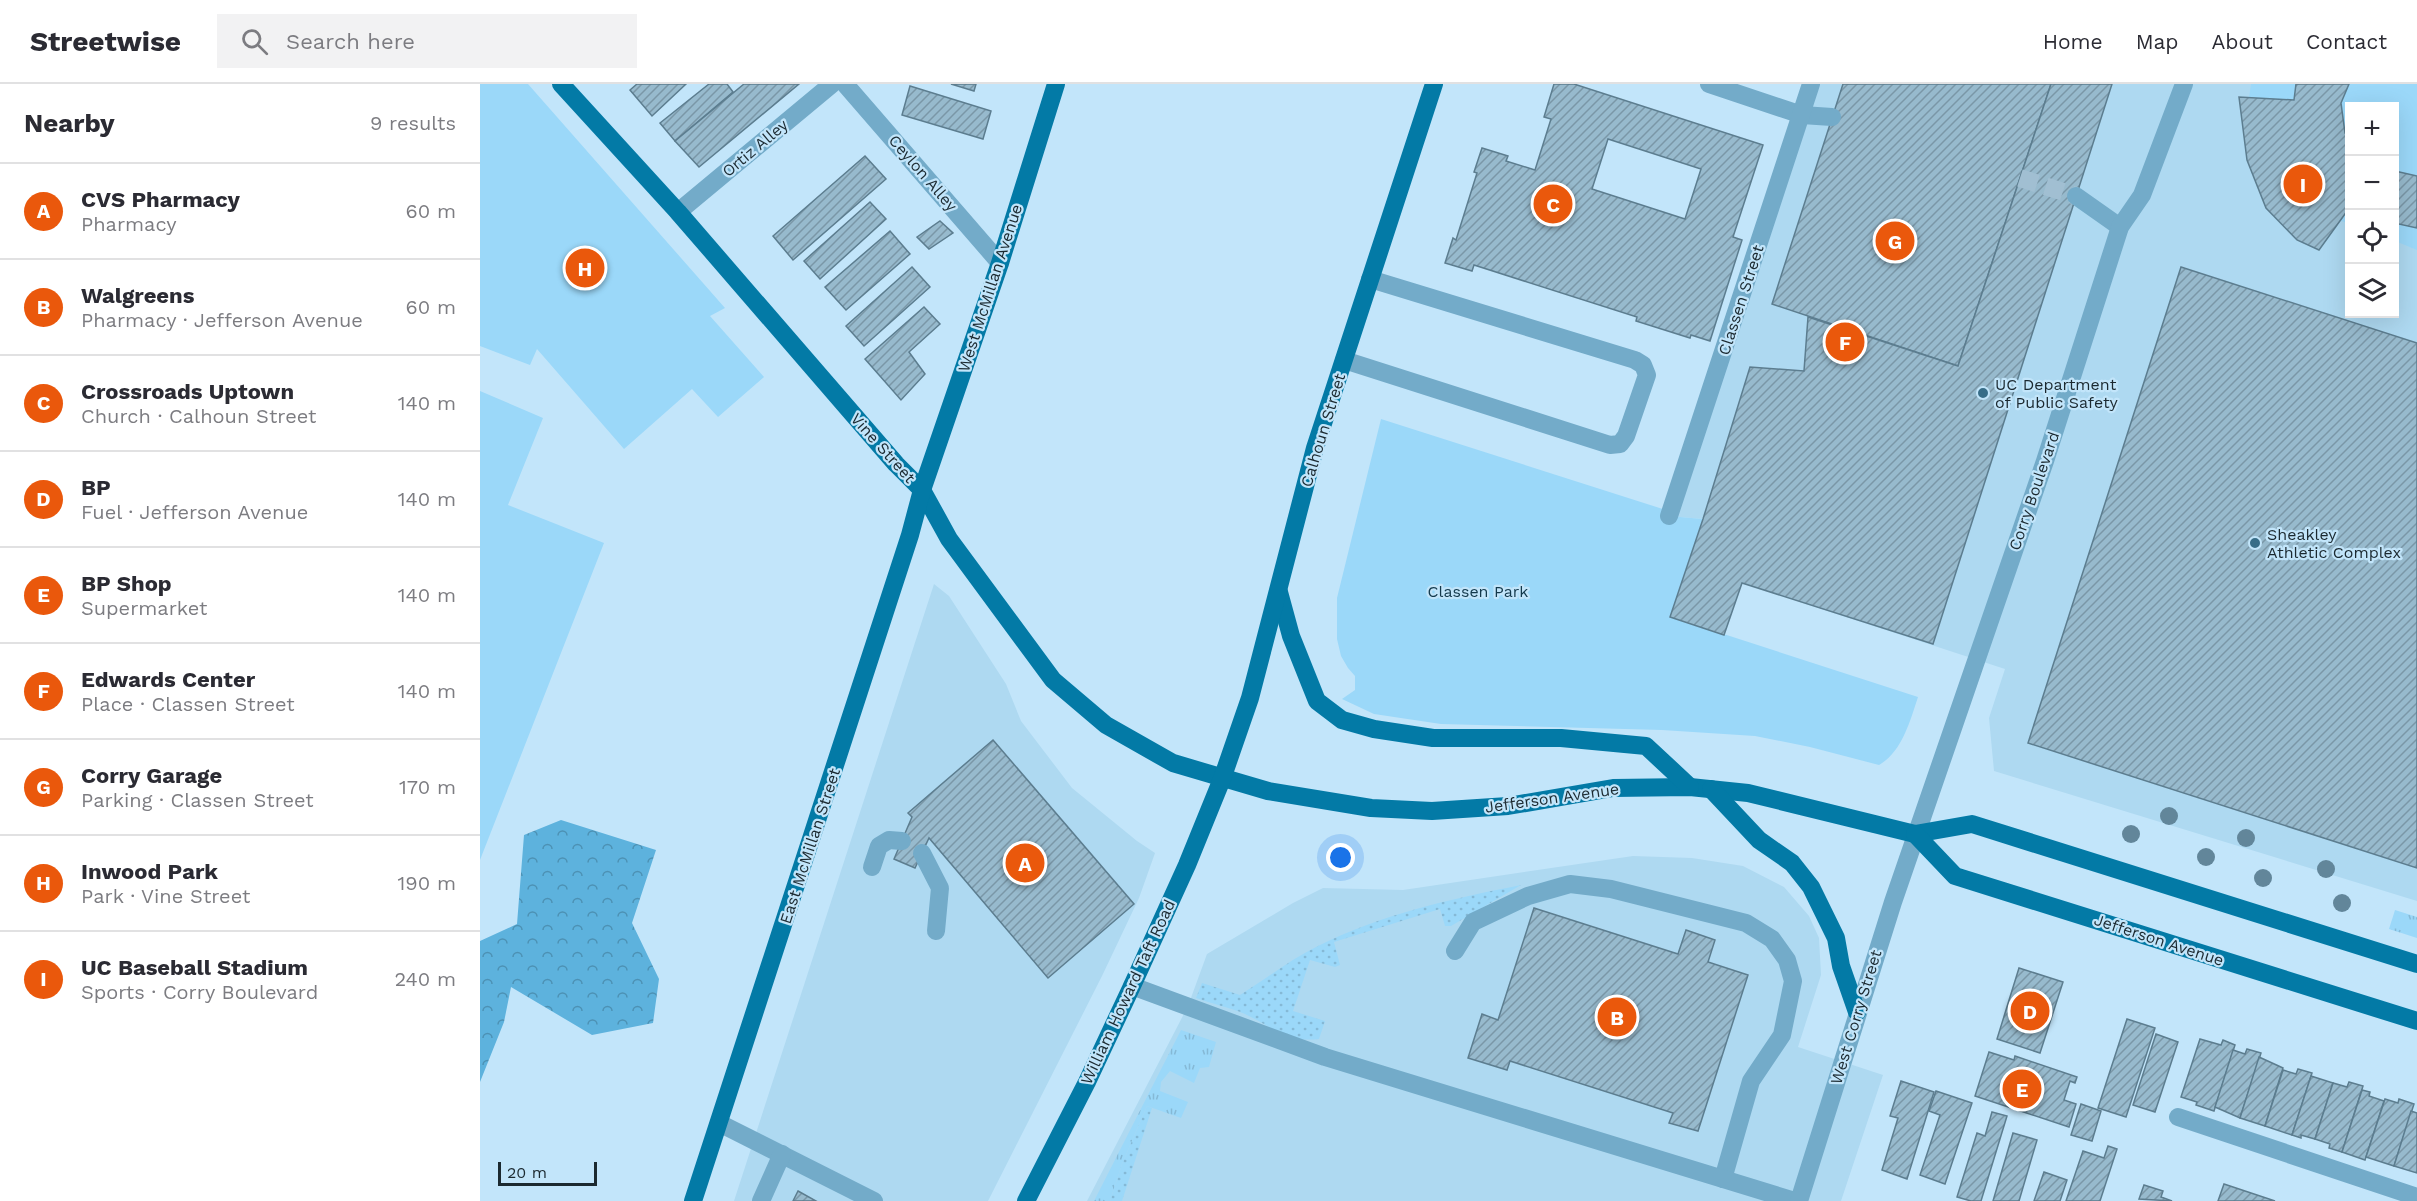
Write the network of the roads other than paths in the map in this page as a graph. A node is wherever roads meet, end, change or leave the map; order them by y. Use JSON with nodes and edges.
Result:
{"nodes":[{"id":1,"x":561,"y":84,"type":"edge"},
{"id":2,"x":832,"y":84,"type":"edge"},
{"id":3,"x":845,"y":84,"type":"edge"},
{"id":4,"x":1056,"y":84,"type":"edge"},
{"id":5,"x":1434,"y":84,"type":"edge"},
{"id":6,"x":1710,"y":84,"type":"edge"},
{"id":7,"x":1812,"y":84,"type":"edge"},
{"id":8,"x":2184,"y":84,"type":"edge"},
{"id":9,"x":1802,"y":115,"type":"junction"},
{"id":10,"x":1832,"y":117,"type":"dead end"},
{"id":11,"x":2076,"y":196,"type":"tunnel mouth"},
{"id":12,"x":678,"y":212,"type":"junction"},
{"id":13,"x":2120,"y":227,"type":"junction"},
{"id":14,"x":1000,"y":263,"type":"junction"},
{"id":15,"x":1370,"y":279,"type":"junction"},
{"id":16,"x":1344,"y":360,"type":"junction"},
{"id":17,"x":922,"y":490,"type":"junction"},
{"id":18,"x":1669,"y":516,"type":"dead end"},
{"id":19,"x":1279,"y":590,"type":"junction"},
{"id":20,"x":1222,"y":779,"type":"junction"},
{"id":21,"x":1690,"y":788,"type":"junction"},
{"id":22,"x":1711,"y":789,"type":"junction"},
{"id":23,"x":1916,"y":834,"type":"junction"},
{"id":24,"x":902,"y":841,"type":"dead end"},
{"id":25,"x":922,"y":853,"type":"dead end"},
{"id":26,"x":872,"y":867,"type":"dead end"},
{"id":27,"x":936,"y":932,"type":"dead end"},
{"id":28,"x":1455,"y":951,"type":"dead end"},
{"id":29,"x":2417,"y":964,"type":"edge"},
{"id":30,"x":1132,"y":986,"type":"junction"},
{"id":31,"x":1857,"y":1012,"type":"junction"},
{"id":32,"x":2417,"y":1021,"type":"edge"},
{"id":33,"x":2178,"y":1117,"type":"dead end"},
{"id":34,"x":719,"y":1123,"type":"junction"},
{"id":35,"x":782,"y":1154,"type":"junction"},
{"id":36,"x":1724,"y":1179,"type":"junction"},
{"id":37,"x":2417,"y":1197,"type":"edge"},
{"id":38,"x":693,"y":1201,"type":"edge"},
{"id":39,"x":761,"y":1201,"type":"edge"},
{"id":40,"x":874,"y":1201,"type":"edge"},
{"id":41,"x":1026,"y":1201,"type":"edge"},
{"id":42,"x":1797,"y":1201,"type":"edge"}],
"edges":[{"from":1,"to":12,"type":"main road","name":"Vine Street"},
{"from":2,"to":12,"type":"street","name":"Ortiz Alley"},
{"from":3,"to":14,"type":"street","name":"Ceylon Alley"},
{"from":4,"to":14,"type":"main road","name":"West McMillan Avenue"},
{"from":5,"to":15,"type":"main road","name":"Calhoun Street"},
{"from":6,"to":9,"type":"street"},
{"from":7,"to":9,"type":"street","name":"Classen Street"},
{"from":8,"to":13,"type":"street","name":"Corry Boulevard"},
{"from":9,"to":10,"type":"street"},
{"from":9,"to":18,"type":"street","name":"Classen Street"},
{"from":11,"to":13,"type":"street"},
{"from":12,"to":17,"type":"main road","name":"Vine Street"},
{"from":13,"to":23,"type":"street","name":"Corry Boulevard"},
{"from":14,"to":17,"type":"main road","name":"West McMillan Avenue"},
{"from":15,"to":16,"type":"main road","name":"Calhoun Street"},
{"from":15,"to":16,"type":"street"},
{"from":16,"to":19,"type":"main road","name":"Calhoun Street"},
{"from":17,"to":20,"type":"main road","name":"Vine Street"},
{"from":17,"to":34,"type":"main road","name":"East McMillan Street"},
{"from":19,"to":20,"type":"main road","name":"Calhoun Street"},
{"from":19,"to":21,"type":"main road"},
{"from":20,"to":21,"type":"main road","name":"Jefferson Avenue"},
{"from":20,"to":30,"type":"main road","name":"William Howard Taft Road"},
{"from":21,"to":22,"type":"main road","name":"Jefferson Avenue"},
{"from":22,"to":23,"type":"main road","name":"Jefferson Avenue"},
{"from":22,"to":31,"type":"main road"},
{"from":23,"to":29,"type":"main road","name":"Jefferson Avenue"},
{"from":23,"to":31,"type":"street","name":"West Corry Street"},
{"from":23,"to":32,"type":"main road","name":"Jefferson Avenue"},
{"from":24,"to":26,"type":"street"},
{"from":25,"to":27,"type":"street"},
{"from":28,"to":36,"type":"street"},
{"from":30,"to":36,"type":"street"},
{"from":30,"to":41,"type":"main road","name":"William Howard Taft Road"},
{"from":31,"to":42,"type":"street","name":"West Corry Street"},
{"from":33,"to":37,"type":"street"},
{"from":34,"to":35,"type":"street"},
{"from":34,"to":38,"type":"main road","name":"East McMillan Street"},
{"from":35,"to":39,"type":"street"},
{"from":35,"to":40,"type":"street"},
{"from":36,"to":42,"type":"street"}]}
